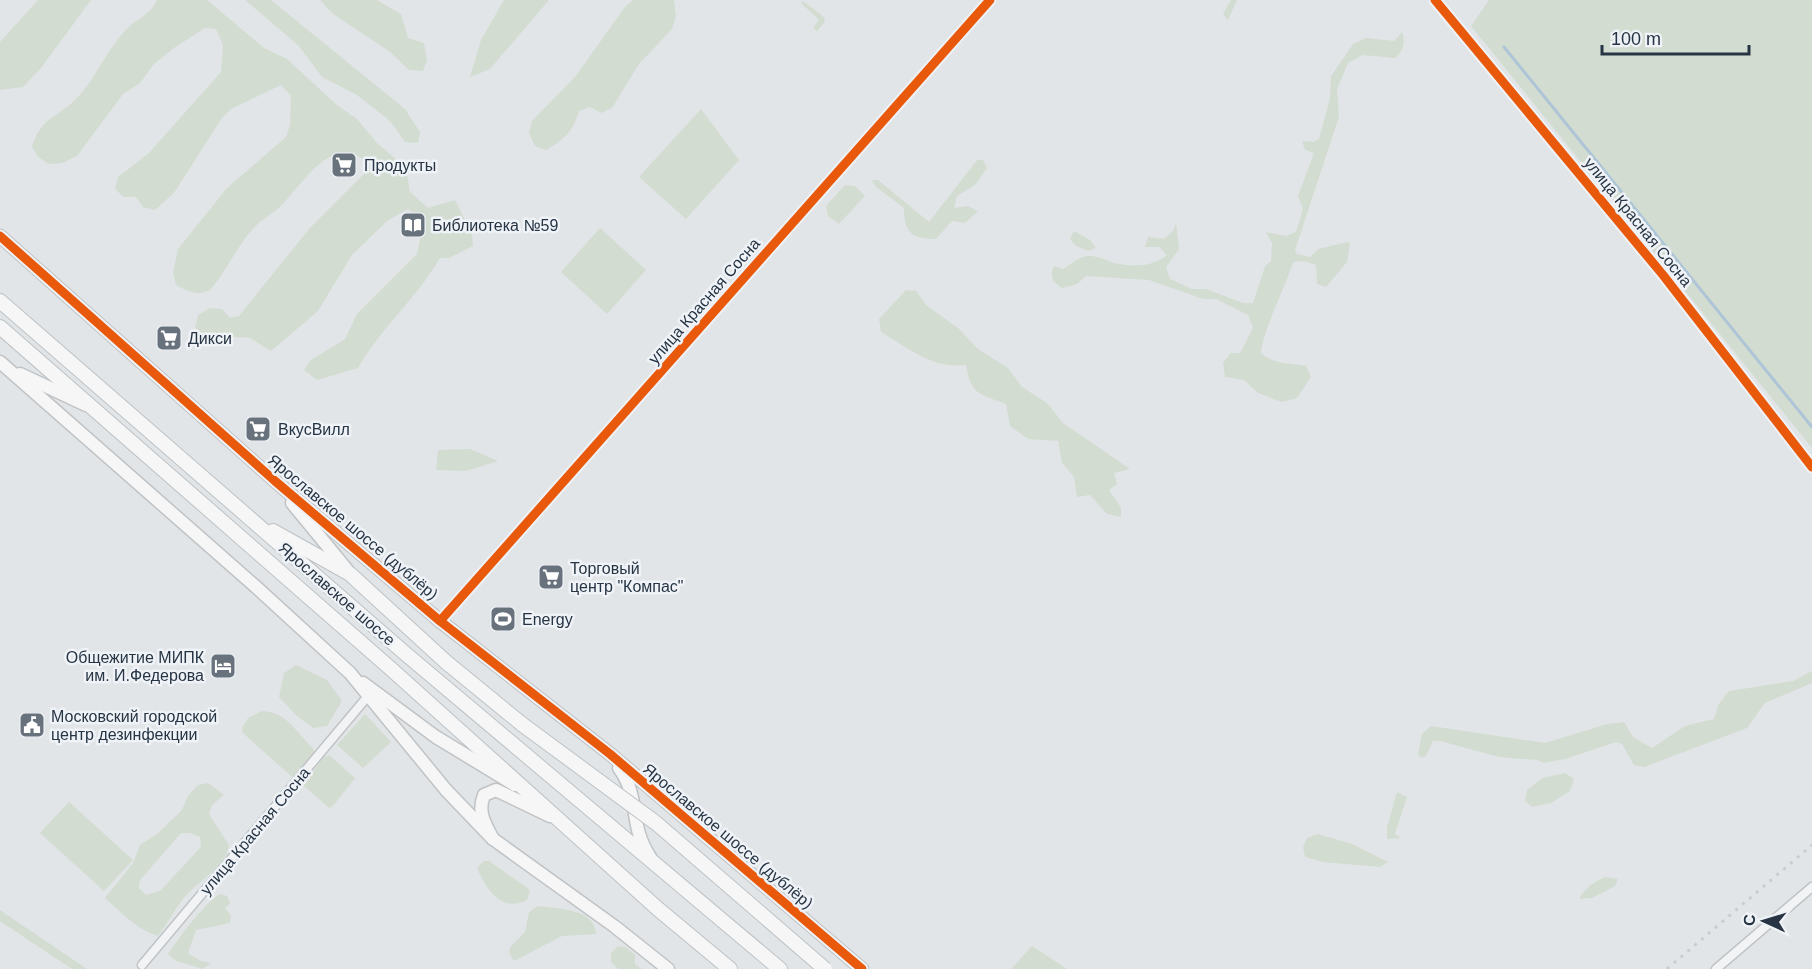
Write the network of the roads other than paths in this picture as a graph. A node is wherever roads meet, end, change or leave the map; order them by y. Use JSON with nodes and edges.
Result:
{"nodes":[{"id":1,"x":990,"y":0,"type":"edge"},
{"id":2,"x":1435,"y":0,"type":"edge"},
{"id":3,"x":3,"y":240,"type":"edge"},
{"id":4,"x":0,"y":301,"type":"edge"},
{"id":5,"x":0,"y":327,"type":"edge"},
{"id":6,"x":3,"y":365,"type":"edge"},
{"id":7,"x":96,"y":410,"type":"junction"},
{"id":8,"x":1812,"y":467,"type":"edge"},
{"id":9,"x":275,"y":481,"type":"junction"},
{"id":10,"x":248,"y":516,"type":"junction"},
{"id":11,"x":350,"y":574,"type":"junction"},
{"id":12,"x":440,"y":621,"type":"junction"},
{"id":13,"x":350,"y":673,"type":"junction"},
{"id":14,"x":368,"y":696,"type":"junction"},
{"id":15,"x":610,"y":754,"type":"junction"},
{"id":16,"x":538,"y":800,"type":"junction"},
{"id":17,"x":561,"y":822,"type":"junction"},
{"id":18,"x":493,"y":839,"type":"junction"},
{"id":19,"x":654,"y":863,"type":"junction"},
{"id":20,"x":1812,"y":887,"type":"edge"},
{"id":21,"x":142,"y":965,"type":"dead end"},
{"id":22,"x":668,"y":969,"type":"edge"},
{"id":23,"x":730,"y":969,"type":"edge"},
{"id":24,"x":780,"y":969,"type":"edge"},
{"id":25,"x":825,"y":969,"type":"edge"},
{"id":26,"x":862,"y":969,"type":"edge"},
{"id":27,"x":1716,"y":969,"type":"edge"}],
"edges":[{"from":1,"to":12,"type":"street","name":"улица Красная Сосна"},
{"from":2,"to":8,"type":"street","name":"улица Красная Сосна"},
{"from":3,"to":9,"type":"street","name":"Ярославское шоссе (дублёр)"},
{"from":4,"to":10,"type":"main road","name":"Ярославское шоссе"},
{"from":5,"to":7,"type":"main road","name":"Ярославское шоссе"},
{"from":6,"to":7,"type":"street"},
{"from":6,"to":13,"type":"street"},
{"from":7,"to":16,"type":"main road","name":"Ярославское шоссе"},
{"from":9,"to":11,"type":"street"},
{"from":9,"to":12,"type":"street","name":"Ярославское шоссе (дублёр)"},
{"from":10,"to":11,"type":"main road"},
{"from":10,"to":19,"type":"main road","name":"Ярославское шоссе"},
{"from":11,"to":25,"type":"main road","bridge":true},
{"from":12,"to":15,"type":"street","name":"Ярославское шоссе (дублёр)"},
{"from":13,"to":14,"type":"street"},
{"from":13,"to":16,"type":"street"},
{"from":14,"to":18,"type":"street"},
{"from":14,"to":21,"type":"street","name":"улица Красная Сосна"},
{"from":15,"to":19,"type":"street"},
{"from":15,"to":26,"type":"street","name":"Ярославское шоссе (дублёр)"},
{"from":16,"to":17,"type":"main road","name":"Ярославское шоссе"},
{"from":17,"to":18,"type":"street"},
{"from":17,"to":23,"type":"main road","name":"Ярославское шоссе"},
{"from":18,"to":22,"type":"street"},
{"from":19,"to":24,"type":"main road","name":"Ярославское шоссе"},
{"from":20,"to":27,"type":"street"}]}
